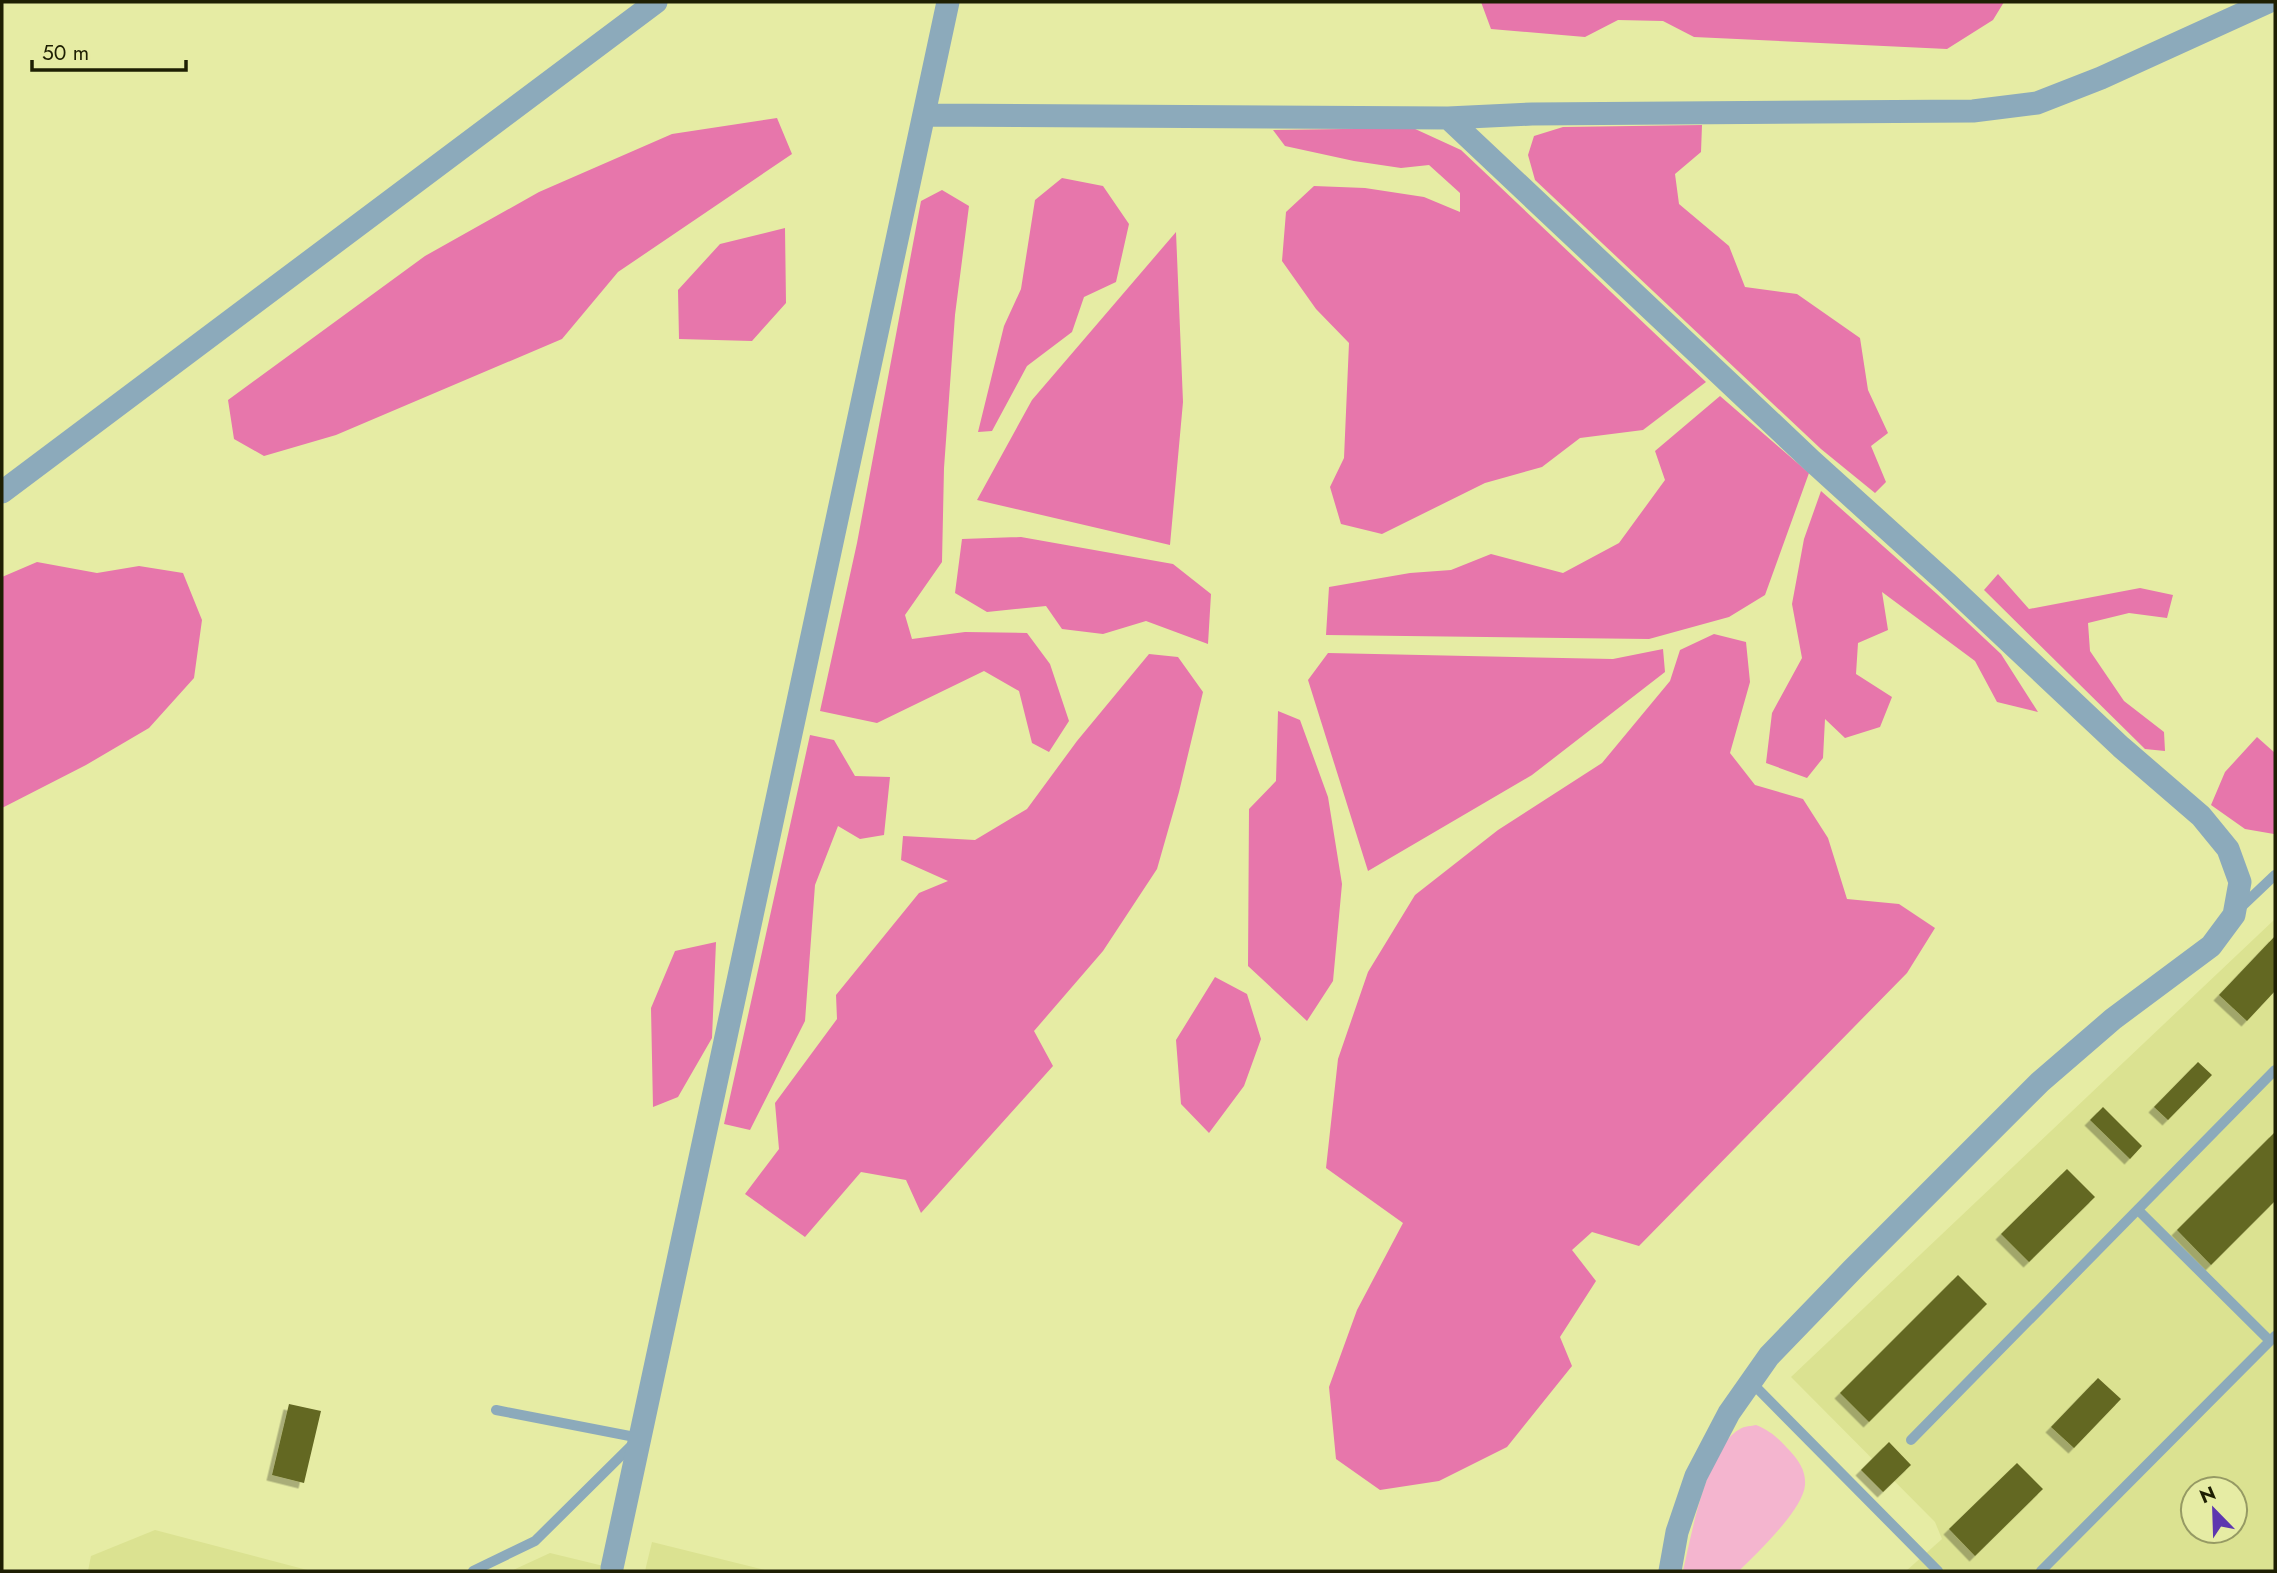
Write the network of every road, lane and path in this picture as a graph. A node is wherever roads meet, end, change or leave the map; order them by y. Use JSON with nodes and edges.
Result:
{"nodes":[{"id":1,"x":656,"y":2,"type":"edge"},
{"id":2,"x":948,"y":2,"type":"edge"},
{"id":3,"x":2268,"y":2,"type":"edge"},
{"id":4,"x":924,"y":115,"type":"junction"},
{"id":5,"x":1448,"y":118,"type":"junction"},
{"id":6,"x":2,"y":492,"type":"edge"},
{"id":7,"x":2275,"y":875,"type":"edge"},
{"id":8,"x":2234,"y":915,"type":"junction"},
{"id":9,"x":2275,"y":1070,"type":"edge"},
{"id":10,"x":2138,"y":1210,"type":"junction"},
{"id":11,"x":2273,"y":1338,"type":"edge"},
{"id":12,"x":1751,"y":1382,"type":"junction"},
{"id":13,"x":496,"y":1410,"type":"dead end"},
{"id":14,"x":640,"y":1438,"type":"junction"},
{"id":15,"x":1911,"y":1440,"type":"dead end"},
{"id":16,"x":611,"y":1570,"type":"edge"},
{"id":17,"x":473,"y":1571,"type":"edge"},
{"id":18,"x":1670,"y":1571,"type":"edge"},
{"id":19,"x":1938,"y":1571,"type":"edge"},
{"id":20,"x":2041,"y":1571,"type":"edge"}],
"edges":[{"from":1,"to":6,"type":"street"},
{"from":2,"to":4,"type":"street"},
{"from":3,"to":5,"type":"street"},
{"from":4,"to":5,"type":"street"},
{"from":4,"to":14,"type":"street"},
{"from":5,"to":8,"type":"street"},
{"from":7,"to":8,"type":"lane"},
{"from":8,"to":12,"type":"street"},
{"from":9,"to":10,"type":"lane"},
{"from":10,"to":11,"type":"lane"},
{"from":10,"to":15,"type":"lane"},
{"from":11,"to":20,"type":"lane"},
{"from":12,"to":18,"type":"street"},
{"from":12,"to":19,"type":"lane"},
{"from":13,"to":14,"type":"lane"},
{"from":14,"to":16,"type":"street"},
{"from":14,"to":17,"type":"lane"}]}
